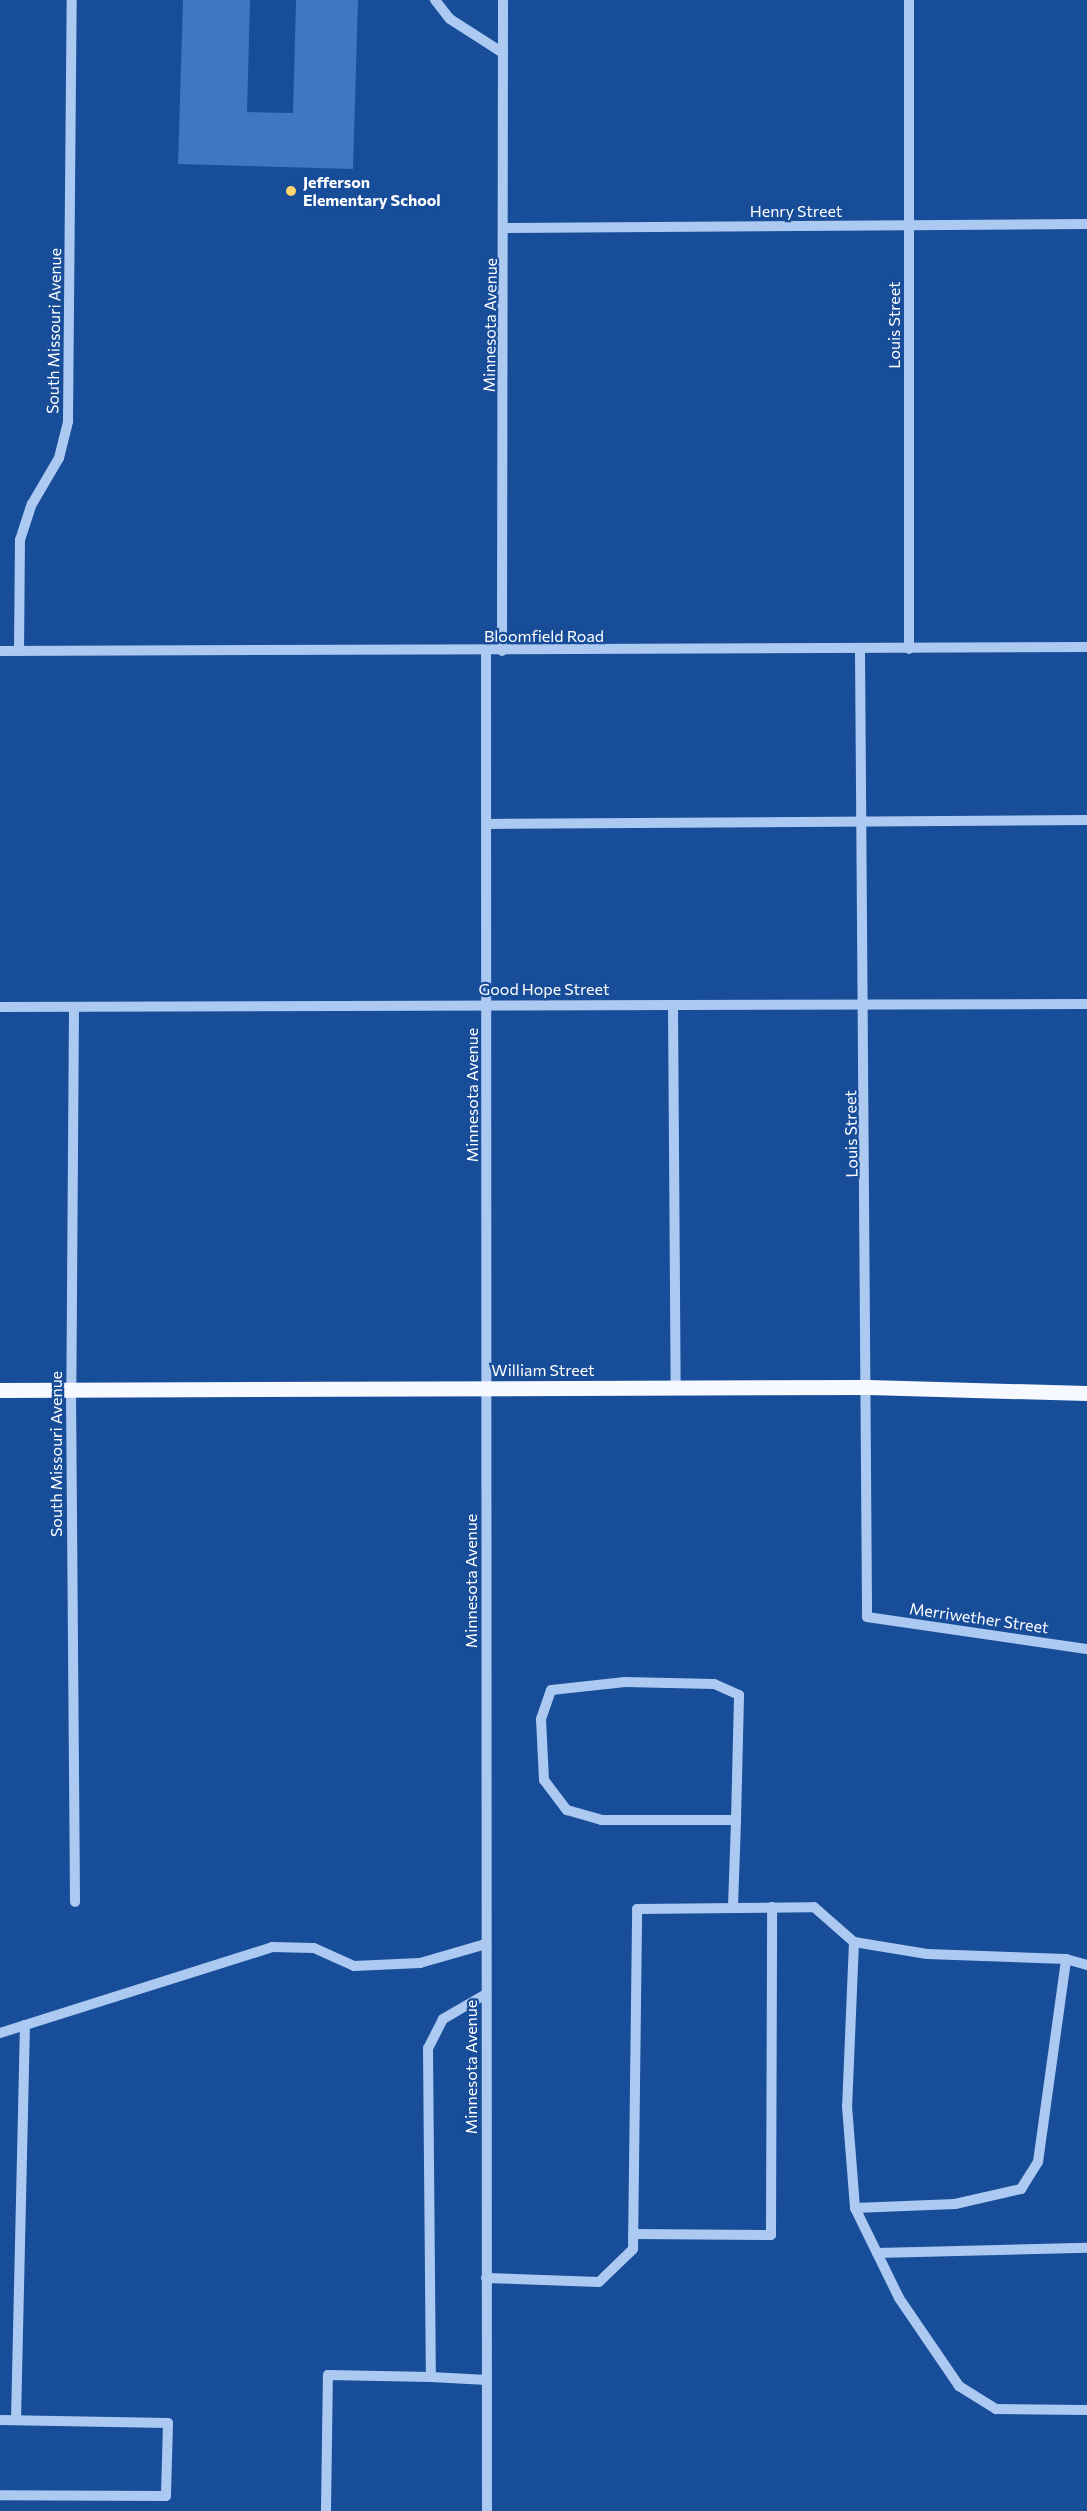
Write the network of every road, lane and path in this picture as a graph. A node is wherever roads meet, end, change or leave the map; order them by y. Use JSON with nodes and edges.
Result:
{"nodes":[{"id":1,"x":72,"y":0,"type":"edge"},
{"id":2,"x":435,"y":0,"type":"edge"},
{"id":3,"x":503,"y":0,"type":"edge"},
{"id":4,"x":909,"y":0,"type":"edge"},
{"id":5,"x":503,"y":52,"type":"junction"},
{"id":6,"x":1087,"y":224,"type":"edge"},
{"id":7,"x":909,"y":225,"type":"junction"},
{"id":8,"x":506,"y":228,"type":"junction"},
{"id":9,"x":1087,"y":647,"type":"edge"},
{"id":10,"x":909,"y":649,"type":"junction"},
{"id":11,"x":0,"y":651,"type":"edge"},
{"id":12,"x":19,"y":651,"type":"junction"},
{"id":13,"x":486,"y":651,"type":"junction"},
{"id":14,"x":502,"y":651,"type":"junction"},
{"id":15,"x":860,"y":651,"type":"junction"},
{"id":16,"x":862,"y":820,"type":"junction"},
{"id":17,"x":1087,"y":820,"type":"edge"},
{"id":18,"x":487,"y":824,"type":"junction"},
{"id":19,"x":487,"y":1004,"type":"junction"},
{"id":20,"x":1087,"y":1004,"type":"edge"},
{"id":21,"x":673,"y":1005,"type":"junction"},
{"id":22,"x":864,"y":1005,"type":"junction"},
{"id":23,"x":0,"y":1007,"type":"edge"},
{"id":24,"x":74,"y":1007,"type":"junction"},
{"id":25,"x":868,"y":1387,"type":"junction"},
{"id":26,"x":485,"y":1388,"type":"junction"},
{"id":27,"x":676,"y":1388,"type":"junction"},
{"id":28,"x":0,"y":1390,"type":"edge"},
{"id":29,"x":70,"y":1390,"type":"junction"},
{"id":30,"x":1087,"y":1393,"type":"edge"},
{"id":31,"x":867,"y":1617,"type":"joint"},
{"id":32,"x":1087,"y":1649,"type":"edge"},
{"id":33,"x":736,"y":1820,"type":"junction"},
{"id":34,"x":75,"y":1902,"type":"dead end"},
{"id":35,"x":733,"y":1907,"type":"junction"},
{"id":36,"x":772,"y":1907,"type":"junction"},
{"id":37,"x":854,"y":1942,"type":"junction"},
{"id":38,"x":486,"y":1944,"type":"junction"},
{"id":39,"x":1066,"y":1959,"type":"junction"},
{"id":40,"x":1087,"y":1965,"type":"edge"},
{"id":41,"x":486,"y":1994,"type":"junction"},
{"id":42,"x":25,"y":2025,"type":"junction"},
{"id":43,"x":0,"y":2033,"type":"edge"},
{"id":44,"x":855,"y":2208,"type":"junction"},
{"id":45,"x":633,"y":2234,"type":"junction"},
{"id":46,"x":1087,"y":2248,"type":"edge"},
{"id":47,"x":877,"y":2253,"type":"junction"},
{"id":48,"x":486,"y":2278,"type":"junction"},
{"id":49,"x":431,"y":2377,"type":"junction"},
{"id":50,"x":487,"y":2380,"type":"junction"},
{"id":51,"x":1087,"y":2410,"type":"edge"},
{"id":52,"x":0,"y":2420,"type":"edge"},
{"id":53,"x":15,"y":2420,"type":"junction"},
{"id":54,"x":0,"y":2495,"type":"edge"},
{"id":55,"x":326,"y":2511,"type":"edge"},
{"id":56,"x":487,"y":2511,"type":"edge"}],
"edges":[{"from":1,"to":12,"type":"street","name":"South Missouri Avenue"},
{"from":2,"to":5,"type":"street"},
{"from":3,"to":5,"type":"street","name":"Minnesota Avenue"},
{"from":4,"to":7,"type":"street","name":"Louis Street"},
{"from":5,"to":8,"type":"street","name":"Minnesota Avenue"},
{"from":6,"to":7,"type":"street","name":"Henry Street"},
{"from":7,"to":8,"type":"street","name":"Henry Street"},
{"from":7,"to":10,"type":"street","name":"Louis Street"},
{"from":8,"to":14,"type":"street","name":"Minnesota Avenue"},
{"from":9,"to":10,"type":"street","name":"Bloomfield Road"},
{"from":10,"to":15,"type":"street","name":"Bloomfield Road"},
{"from":11,"to":12,"type":"street","name":"Bloomfield Road"},
{"from":12,"to":13,"type":"street","name":"Bloomfield Road"},
{"from":13,"to":14,"type":"street","name":"Bloomfield Road"},
{"from":13,"to":18,"type":"street","name":"Minnesota Avenue"},
{"from":14,"to":15,"type":"street","name":"Bloomfield Road"},
{"from":15,"to":16,"type":"street","name":"Louis Street"},
{"from":16,"to":17,"type":"street"},
{"from":16,"to":18,"type":"street"},
{"from":16,"to":22,"type":"street","name":"Louis Street"},
{"from":18,"to":19,"type":"street","name":"Minnesota Avenue"},
{"from":19,"to":21,"type":"street","name":"Good Hope Street"},
{"from":19,"to":24,"type":"street","name":"Good Hope Street"},
{"from":19,"to":26,"type":"street","name":"Minnesota Avenue"},
{"from":20,"to":22,"type":"street","name":"Good Hope Street"},
{"from":21,"to":22,"type":"street","name":"Good Hope Street"},
{"from":21,"to":27,"type":"street"},
{"from":22,"to":25,"type":"street","name":"Louis Street"},
{"from":23,"to":24,"type":"street","name":"Good Hope Street"},
{"from":24,"to":29,"type":"street","name":"South Missouri Avenue"},
{"from":25,"to":27,"type":"main road","name":"William Street"},
{"from":25,"to":30,"type":"main road","name":"William Street"},
{"from":25,"to":31,"type":"street","name":"Louis Street"},
{"from":26,"to":27,"type":"main road","name":"William Street"},
{"from":26,"to":29,"type":"main road","name":"William Street"},
{"from":26,"to":38,"type":"street","name":"Minnesota Avenue"},
{"from":28,"to":29,"type":"main road","name":"William Street"},
{"from":29,"to":34,"type":"street","name":"South Missouri Avenue"},
{"from":31,"to":32,"type":"street","name":"Merriwether Street"},
{"from":33,"to":33,"type":"street"},
{"from":33,"to":35,"type":"street"},
{"from":35,"to":36,"type":"street"},
{"from":35,"to":45,"type":"street"},
{"from":36,"to":37,"type":"street"},
{"from":36,"to":45,"type":"street"},
{"from":37,"to":39,"type":"street"},
{"from":37,"to":44,"type":"street"},
{"from":38,"to":41,"type":"street","name":"Minnesota Avenue"},
{"from":38,"to":42,"type":"street"},
{"from":39,"to":40,"type":"street"},
{"from":39,"to":44,"type":"street"},
{"from":41,"to":48,"type":"street","name":"Minnesota Avenue"},
{"from":41,"to":49,"type":"street"},
{"from":42,"to":43,"type":"street"},
{"from":42,"to":53,"type":"street"},
{"from":44,"to":47,"type":"street"},
{"from":45,"to":48,"type":"street"},
{"from":46,"to":47,"type":"street"},
{"from":47,"to":51,"type":"street"},
{"from":48,"to":50,"type":"street","name":"Minnesota Avenue"},
{"from":49,"to":50,"type":"street"},
{"from":49,"to":55,"type":"street"},
{"from":50,"to":56,"type":"street","name":"Minnesota Avenue"},
{"from":52,"to":53,"type":"street"},
{"from":53,"to":54,"type":"street"}]}
